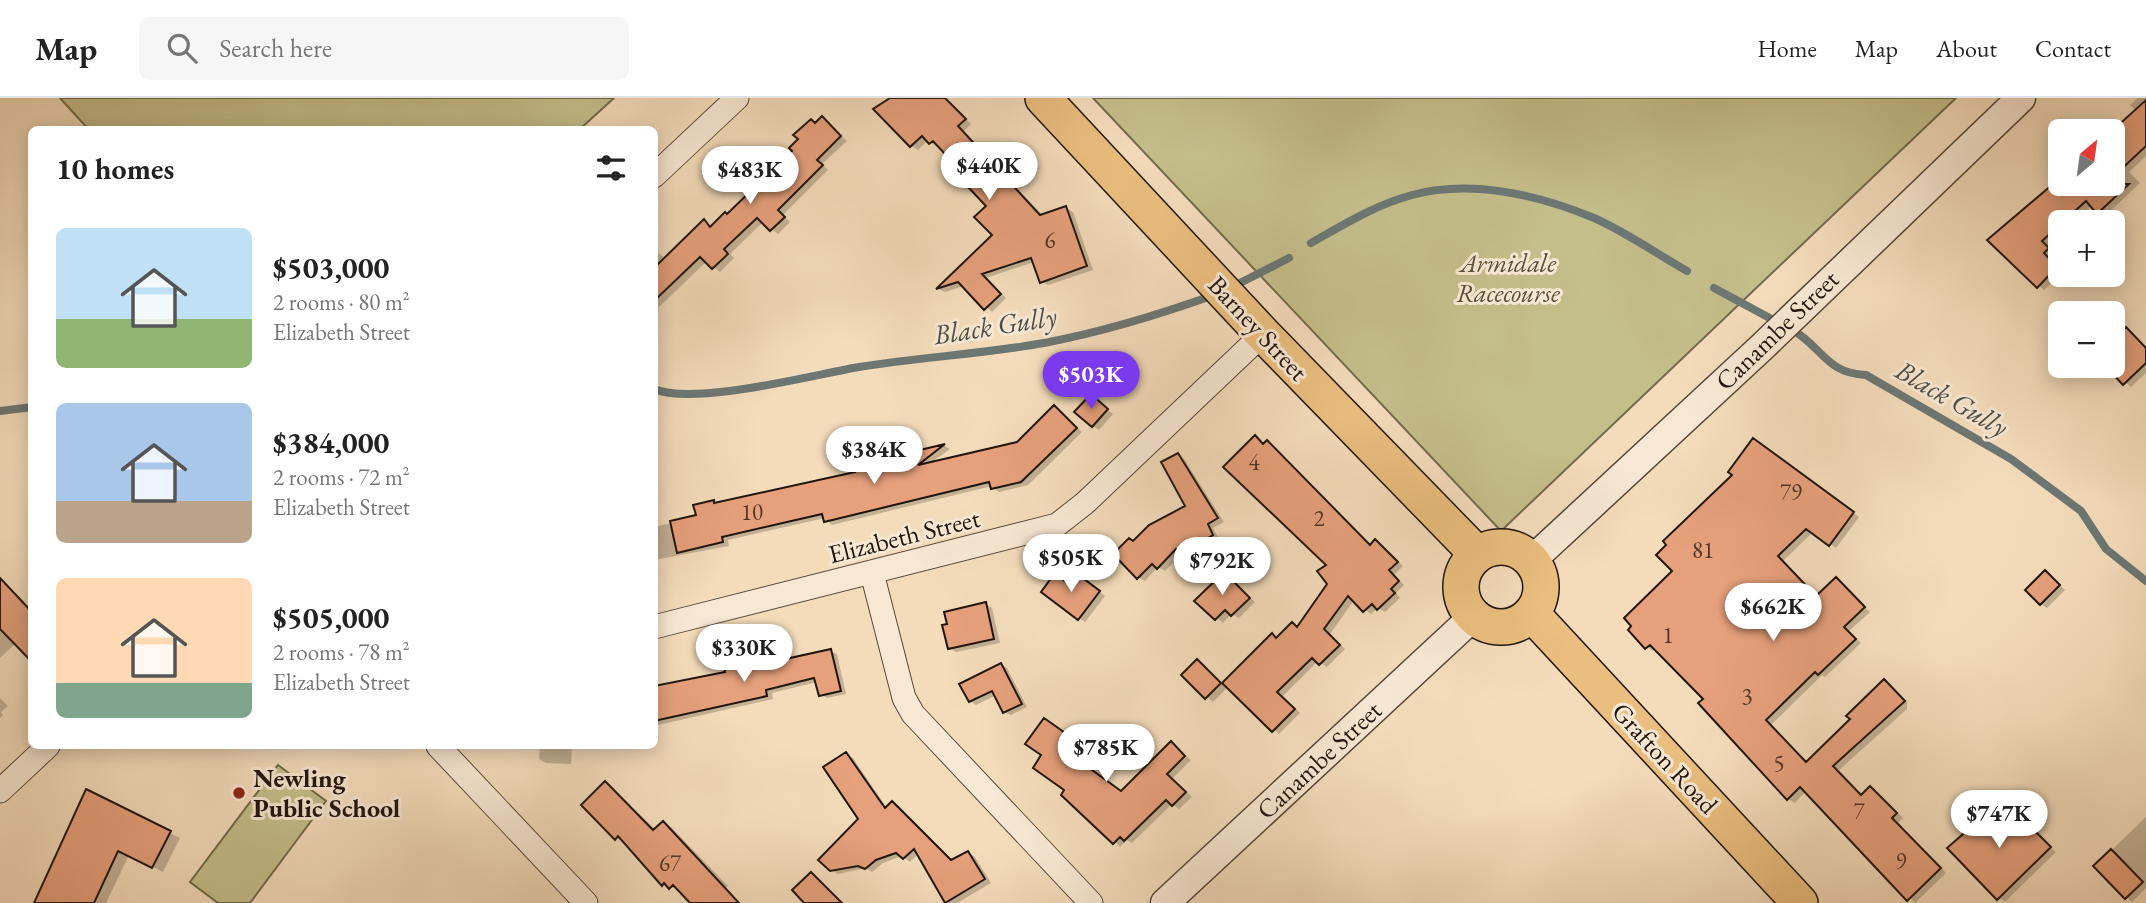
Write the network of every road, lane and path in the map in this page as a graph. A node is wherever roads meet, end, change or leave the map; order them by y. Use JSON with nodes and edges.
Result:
{"nodes":[{"id":1,"x":737,"y":98,"type":"edge"},
{"id":2,"x":1043,"y":98,"type":"edge"},
{"id":3,"x":2021,"y":98,"type":"edge"},
{"id":4,"x":658,"y":172,"type":"edge"},
{"id":5,"x":1263,"y":334,"type":"junction"},
{"id":6,"x":1477,"y":554,"type":"junction"},
{"id":7,"x":1531,"y":561,"type":"junction"},
{"id":8,"x":872,"y":573,"type":"junction"},
{"id":9,"x":1531,"y":613,"type":"junction"},
{"id":10,"x":1474,"y":616,"type":"junction"},
{"id":11,"x":658,"y":626,"type":"edge"},
{"id":12,"x":45,"y":749,"type":"edge"},
{"id":13,"x":441,"y":749,"type":"edge"},
{"id":14,"x":0,"y":791,"type":"edge"},
{"id":15,"x":586,"y":903,"type":"edge"},
{"id":16,"x":1091,"y":903,"type":"edge"},
{"id":17,"x":1165,"y":903,"type":"edge"},
{"id":18,"x":1800,"y":903,"type":"edge"}],
"edges":[{"from":1,"to":4,"type":"street"},
{"from":2,"to":5,"type":"main road","name":"Barney Street"},
{"from":3,"to":7,"type":"street","name":"Canambe Street"},
{"from":5,"to":6,"type":"main road","name":"Barney Street"},
{"from":5,"to":8,"type":"street","name":"Elizabeth Street"},
{"from":6,"to":7,"type":"main road"},
{"from":6,"to":10,"type":"main road"},
{"from":7,"to":9,"type":"main road"},
{"from":8,"to":11,"type":"street","name":"Elizabeth Street"},
{"from":8,"to":16,"type":"street"},
{"from":9,"to":10,"type":"main road"},
{"from":9,"to":18,"type":"main road","name":"Grafton Road"},
{"from":10,"to":17,"type":"street","name":"Canambe Street"},
{"from":12,"to":14,"type":"street"},
{"from":13,"to":15,"type":"street"}]}
